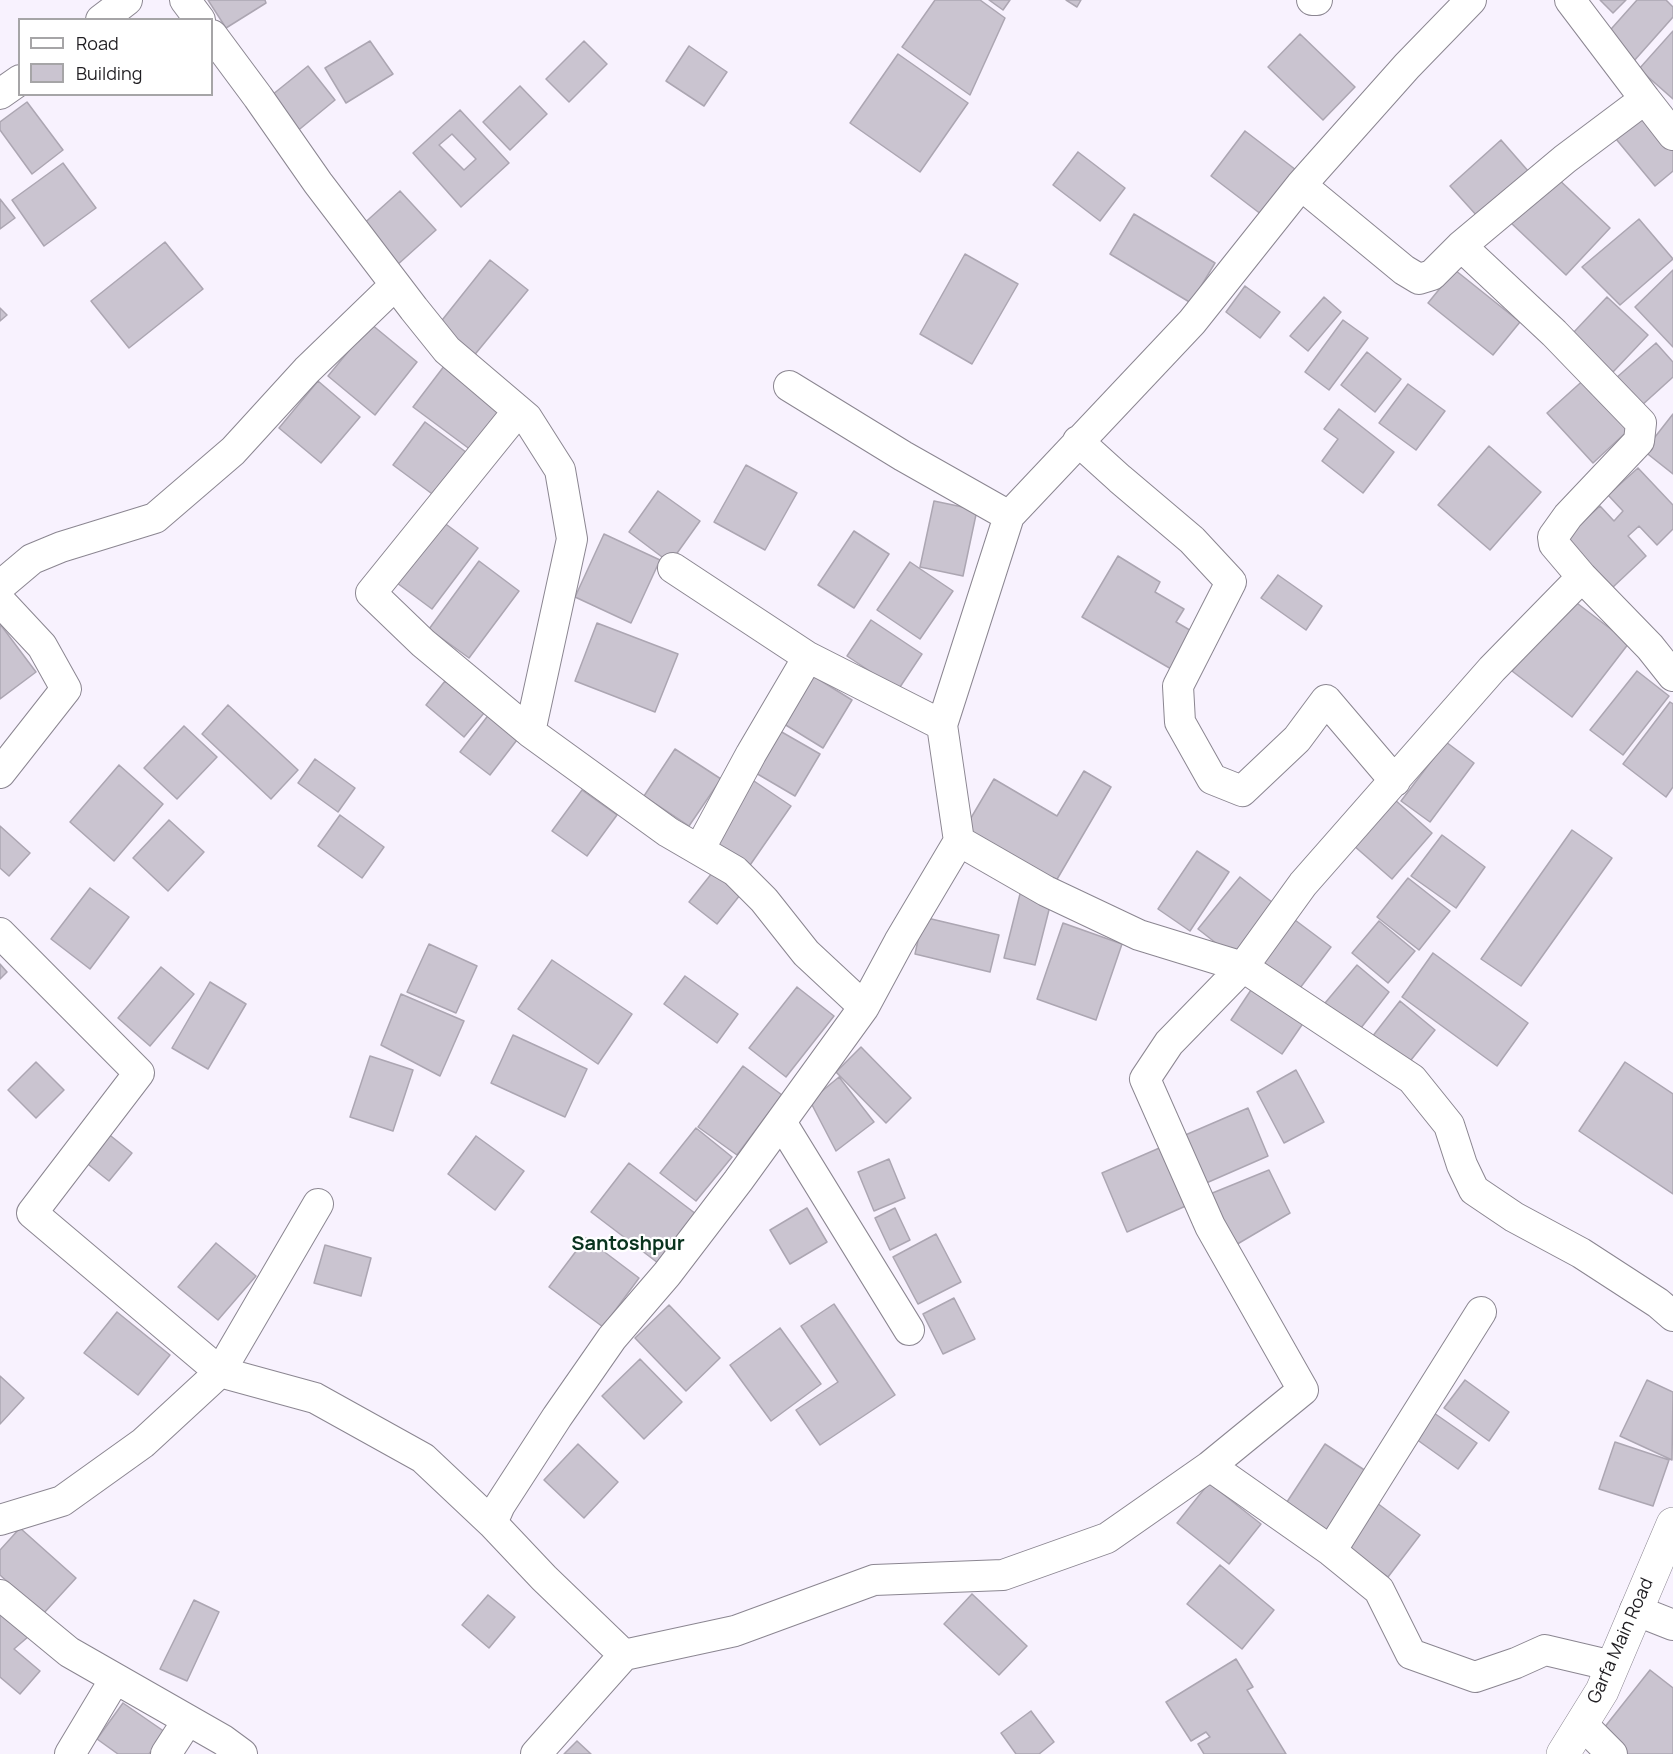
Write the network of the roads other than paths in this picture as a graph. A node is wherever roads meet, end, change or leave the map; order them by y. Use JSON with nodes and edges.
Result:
{"nodes":[{"id":1,"x":127,"y":0,"type":"edge"},
{"id":2,"x":185,"y":0,"type":"edge"},
{"id":3,"x":1312,"y":0,"type":"edge"},
{"id":4,"x":1317,"y":0,"type":"edge"},
{"id":5,"x":1471,"y":0,"type":"edge"},
{"id":6,"x":1570,"y":0,"type":"edge"},
{"id":7,"x":104,"y":18,"type":"edge"},
{"id":8,"x":198,"y":18,"type":"edge"},
{"id":9,"x":213,"y":36,"type":"edge"},
{"id":10,"x":18,"y":81,"type":"edge"},
{"id":11,"x":0,"y":94,"type":"edge"},
{"id":12,"x":1645,"y":99,"type":"junction"},
{"id":13,"x":1673,"y":135,"type":"edge"},
{"id":14,"x":1301,"y":185,"type":"junction"},
{"id":15,"x":1461,"y":246,"type":"junction"},
{"id":16,"x":395,"y":285,"type":"junction"},
{"id":17,"x":789,"y":386,"type":"dead end"},
{"id":18,"x":518,"y":411,"type":"junction"},
{"id":19,"x":1078,"y":441,"type":"junction"},
{"id":20,"x":1009,"y":516,"type":"junction"},
{"id":21,"x":673,"y":568,"type":"dead end"},
{"id":22,"x":1582,"y":578,"type":"junction"},
{"id":23,"x":0,"y":586,"type":"edge"},
{"id":24,"x":0,"y":601,"type":"edge"},
{"id":25,"x":808,"y":657,"type":"junction"},
{"id":26,"x":1673,"y":676,"type":"edge"},
{"id":27,"x":942,"y":725,"type":"junction"},
{"id":28,"x":530,"y":732,"type":"junction"},
{"id":29,"x":0,"y":773,"type":"edge"},
{"id":30,"x":1395,"y":781,"type":"junction"},
{"id":31,"x":959,"y":841,"type":"junction"},
{"id":32,"x":699,"y":850,"type":"junction"},
{"id":33,"x":0,"y":933,"type":"edge"},
{"id":34,"x":1243,"y":967,"type":"junction"},
{"id":35,"x":864,"y":1007,"type":"junction"},
{"id":36,"x":781,"y":1122,"type":"junction"},
{"id":37,"x":318,"y":1204,"type":"dead end"},
{"id":38,"x":1481,"y":1312,"type":"dead end"},
{"id":39,"x":1673,"y":1316,"type":"edge"},
{"id":40,"x":909,"y":1330,"type":"dead end"},
{"id":41,"x":220,"y":1372,"type":"junction"},
{"id":42,"x":1210,"y":1466,"type":"junction"},
{"id":43,"x":0,"y":1520,"type":"edge"},
{"id":44,"x":492,"y":1523,"type":"junction"},
{"id":45,"x":1673,"y":1524,"type":"edge"},
{"id":46,"x":1331,"y":1551,"type":"junction"},
{"id":47,"x":0,"y":1595,"type":"edge"},
{"id":48,"x":1635,"y":1610,"type":"junction"},
{"id":49,"x":1673,"y":1625,"type":"edge"},
{"id":50,"x":624,"y":1654,"type":"junction"},
{"id":51,"x":1613,"y":1666,"type":"junction"},
{"id":52,"x":115,"y":1679,"type":"junction"},
{"id":53,"x":188,"y":1720,"type":"junction"},
{"id":54,"x":1582,"y":1724,"type":"junction"},
{"id":55,"x":70,"y":1754,"type":"edge"},
{"id":56,"x":166,"y":1754,"type":"edge"},
{"id":57,"x":242,"y":1754,"type":"edge"},
{"id":58,"x":536,"y":1754,"type":"edge"},
{"id":59,"x":1563,"y":1754,"type":"edge"},
{"id":60,"x":1612,"y":1754,"type":"edge"}],
"edges":[{"from":1,"to":7,"type":"street"},
{"from":2,"to":8,"type":"street"},
{"from":3,"to":4,"type":"street"},
{"from":5,"to":14,"type":"street"},
{"from":6,"to":12,"type":"street"},
{"from":9,"to":16,"type":"street"},
{"from":10,"to":11,"type":"street"},
{"from":12,"to":13,"type":"street"},
{"from":12,"to":15,"type":"street"},
{"from":14,"to":15,"type":"street"},
{"from":14,"to":19,"type":"street"},
{"from":15,"to":22,"type":"street"},
{"from":16,"to":18,"type":"street"},
{"from":16,"to":23,"type":"street"},
{"from":17,"to":20,"type":"street"},
{"from":18,"to":28,"type":"street"},
{"from":18,"to":28,"type":"street"},
{"from":19,"to":20,"type":"street"},
{"from":19,"to":30,"type":"street"},
{"from":20,"to":27,"type":"street"},
{"from":21,"to":25,"type":"street"},
{"from":22,"to":26,"type":"street"},
{"from":22,"to":30,"type":"street"},
{"from":24,"to":29,"type":"street"},
{"from":25,"to":27,"type":"street"},
{"from":25,"to":32,"type":"street"},
{"from":27,"to":31,"type":"street"},
{"from":28,"to":32,"type":"street"},
{"from":30,"to":34,"type":"street"},
{"from":31,"to":34,"type":"street"},
{"from":31,"to":35,"type":"street"},
{"from":32,"to":35,"type":"street"},
{"from":33,"to":41,"type":"street"},
{"from":34,"to":39,"type":"street"},
{"from":34,"to":42,"type":"street"},
{"from":35,"to":36,"type":"street"},
{"from":36,"to":40,"type":"street"},
{"from":36,"to":44,"type":"street"},
{"from":37,"to":41,"type":"street"},
{"from":38,"to":46,"type":"street"},
{"from":41,"to":43,"type":"street"},
{"from":41,"to":44,"type":"street"},
{"from":42,"to":46,"type":"street"},
{"from":42,"to":50,"type":"street"},
{"from":44,"to":50,"type":"street"},
{"from":45,"to":48,"type":"main road","name":"Garfa Main Road"},
{"from":46,"to":51,"type":"street"},
{"from":47,"to":52,"type":"street"},
{"from":48,"to":49,"type":"street"},
{"from":48,"to":51,"type":"main road","name":"Garfa Main Road"},
{"from":50,"to":58,"type":"street"},
{"from":51,"to":54,"type":"main road","name":"Garfa Main Road"},
{"from":52,"to":53,"type":"street"},
{"from":52,"to":55,"type":"street"},
{"from":53,"to":56,"type":"street"},
{"from":53,"to":57,"type":"street"},
{"from":54,"to":59,"type":"main road","name":"Garfa Main Road"},
{"from":54,"to":60,"type":"street"}]}
